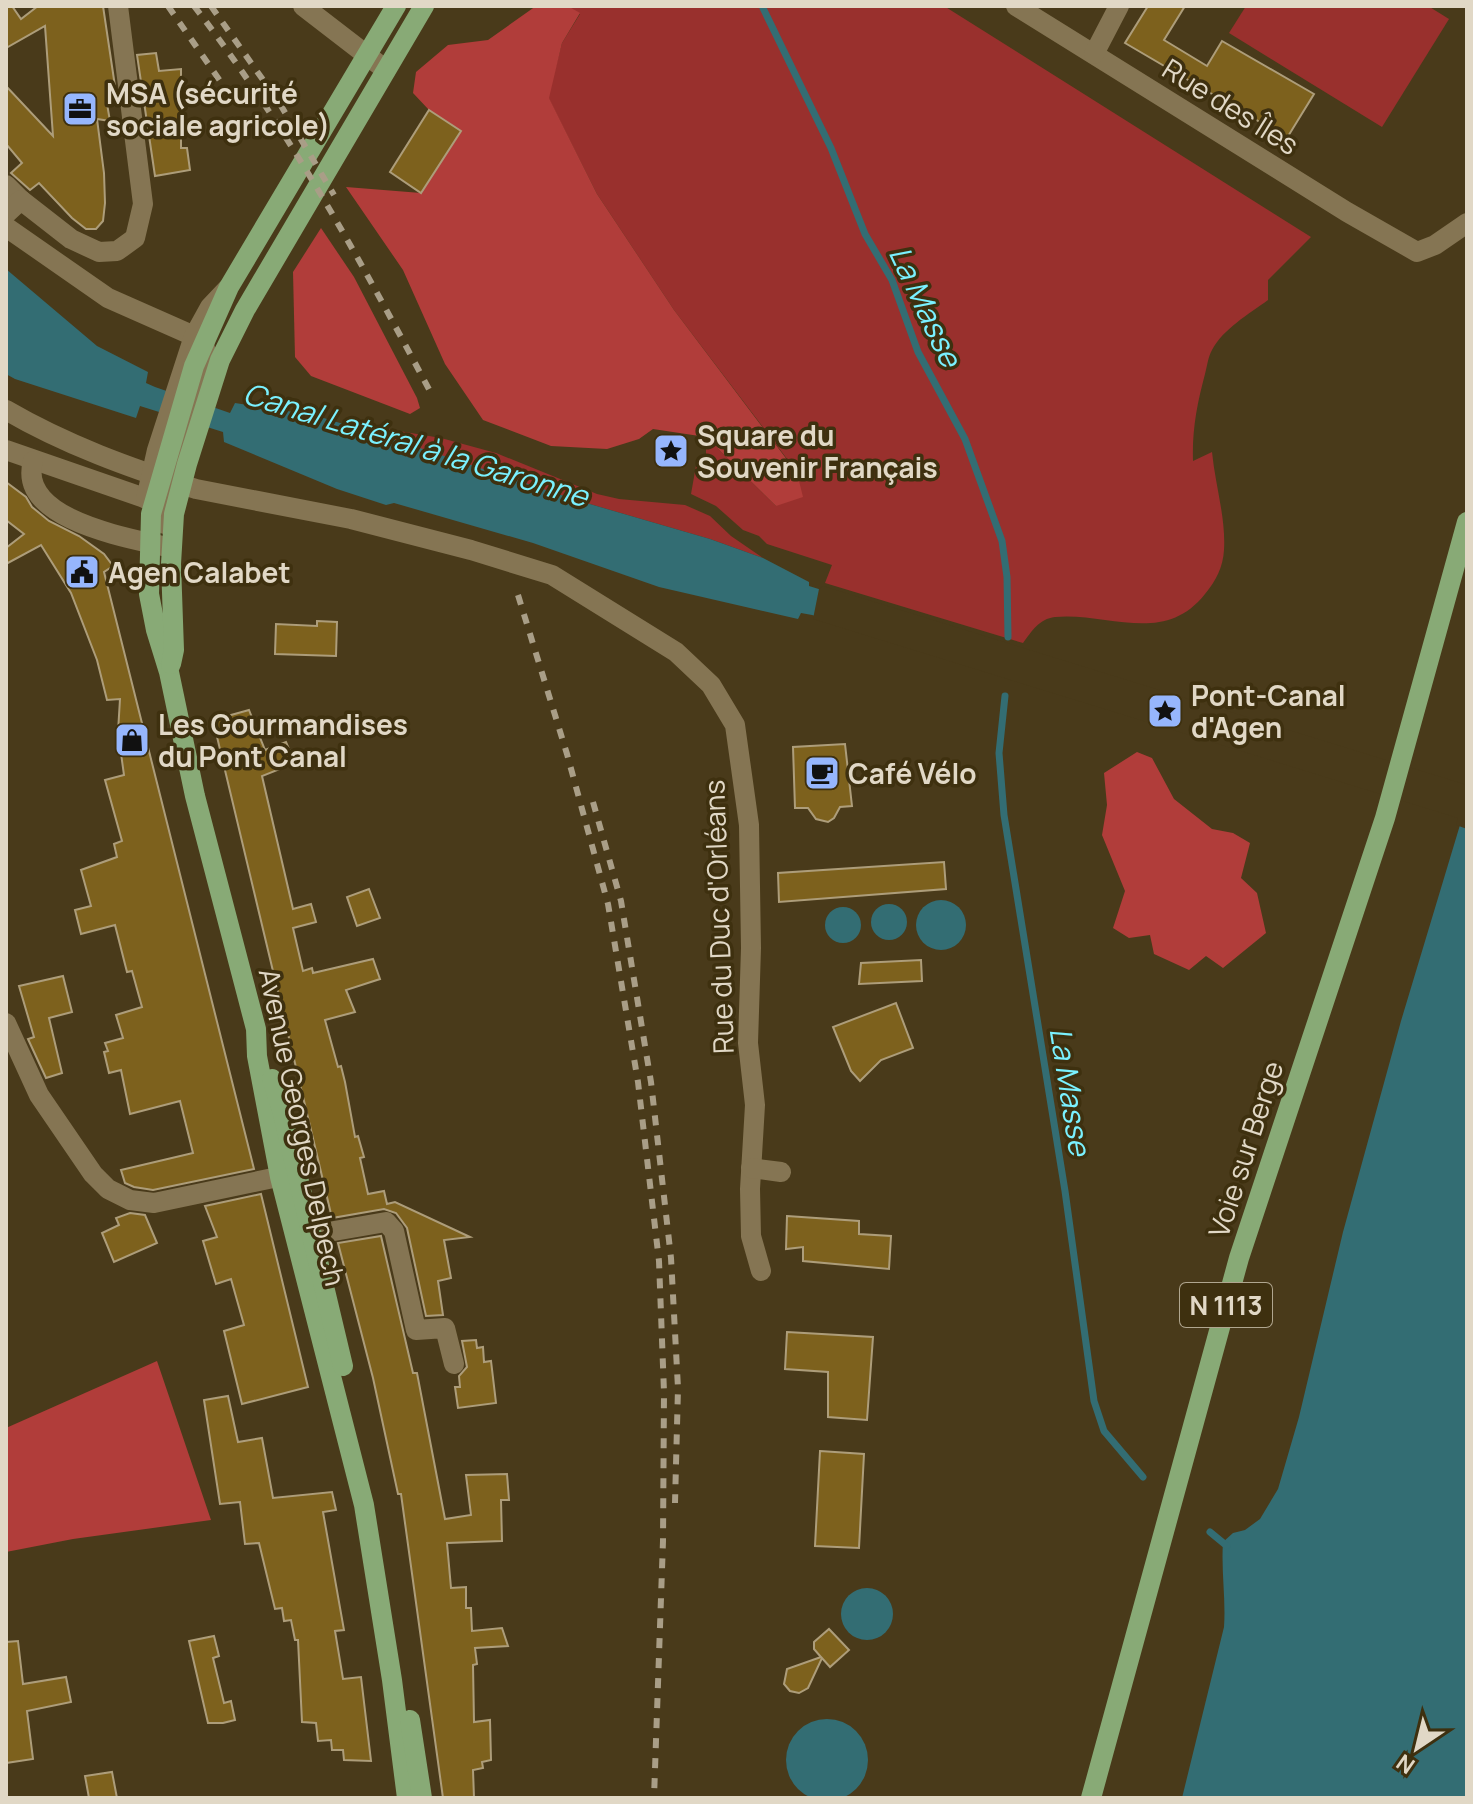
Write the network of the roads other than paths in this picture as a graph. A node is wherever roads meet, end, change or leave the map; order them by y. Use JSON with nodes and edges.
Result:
{"nodes":[{"id":1,"x":118,"y":6,"type":"edge"},
{"id":2,"x":303,"y":6,"type":"edge"},
{"id":3,"x":396,"y":6,"type":"edge"},
{"id":4,"x":424,"y":6,"type":"edge"},
{"id":5,"x":1016,"y":6,"type":"edge"},
{"id":6,"x":1119,"y":6,"type":"edge"},
{"id":7,"x":367,"y":54,"type":"junction"},
{"id":8,"x":1094,"y":54,"type":"junction"},
{"id":9,"x":386,"y":70,"type":"junction"},
{"id":10,"x":11,"y":199,"type":"edge"},
{"id":11,"x":1467,"y":223,"type":"edge"},
{"id":12,"x":6,"y":227,"type":"edge"},
{"id":13,"x":245,"y":310,"type":"joint"},
{"id":14,"x":202,"y":350,"type":"junction"},
{"id":15,"x":6,"y":410,"type":"edge"},
{"id":16,"x":6,"y":450,"type":"edge"},
{"id":17,"x":33,"y":461,"type":"junction"},
{"id":18,"x":164,"y":476,"type":"junction"},
{"id":19,"x":155,"y":502,"type":"junction"},
{"id":20,"x":1467,"y":522,"type":"edge"},
{"id":21,"x":156,"y":545,"type":"junction"},
{"id":22,"x":173,"y":636,"type":"junction"},
{"id":23,"x":169,"y":672,"type":"junction"},
{"id":24,"x":6,"y":1023,"type":"edge"},
{"id":25,"x":751,"y":1168,"type":"junction"},
{"id":26,"x":781,"y":1172,"type":"dead end"},
{"id":27,"x":288,"y":1175,"type":"junction"},
{"id":28,"x":311,"y":1235,"type":"junction"},
{"id":29,"x":761,"y":1271,"type":"dead end"},
{"id":30,"x":454,"y":1364,"type":"dead end"},
{"id":31,"x":407,"y":1798,"type":"edge"},
{"id":32,"x":422,"y":1798,"type":"edge"},
{"id":33,"x":1091,"y":1798,"type":"edge"}],
"edges":[{"from":1,"to":10,"type":"street"},
{"from":2,"to":7,"type":"street"},
{"from":3,"to":7,"type":"main road"},
{"from":4,"to":9,"type":"main road"},
{"from":5,"to":8,"type":"street","name":"Rue des Îles"},
{"from":6,"to":8,"type":"street"},
{"from":7,"to":9,"type":"street"},
{"from":7,"to":14,"type":"main road"},
{"from":8,"to":11,"type":"street","name":"Rue des Îles"},
{"from":9,"to":13,"type":"main road"},
{"from":12,"to":14,"type":"street"},
{"from":13,"to":14,"type":"street"},
{"from":14,"to":18,"type":"main road"},
{"from":15,"to":18,"type":"street","name":"Rue du Duc d'Orléans"},
{"from":16,"to":17,"type":"street"},
{"from":17,"to":19,"type":"street"},
{"from":17,"to":21,"type":"street"},
{"from":18,"to":19,"type":"main road","name":"Avenue Georges Delpech"},
{"from":18,"to":22,"type":"main road"},
{"from":18,"to":25,"type":"street","name":"Rue du Duc d'Orléans"},
{"from":19,"to":21,"type":"main road","name":"Avenue Georges Delpech"},
{"from":20,"to":33,"type":"main road","name":"Voie sur Berge","number":"N 1113"},
{"from":21,"to":22,"type":"street"},
{"from":21,"to":23,"type":"main road","name":"Avenue Georges Delpech"},
{"from":22,"to":23,"type":"main road"},
{"from":23,"to":27,"type":"main road","name":"Avenue Georges Delpech"},
{"from":24,"to":27,"type":"street"},
{"from":25,"to":26,"type":"street"},
{"from":25,"to":29,"type":"street","name":"Rue du Duc d'Orléans"},
{"from":27,"to":28,"type":"main road"},
{"from":27,"to":31,"type":"main road","name":"Avenue Georges Delpech"},
{"from":28,"to":30,"type":"street"},
{"from":28,"to":32,"type":"main road"}]}
